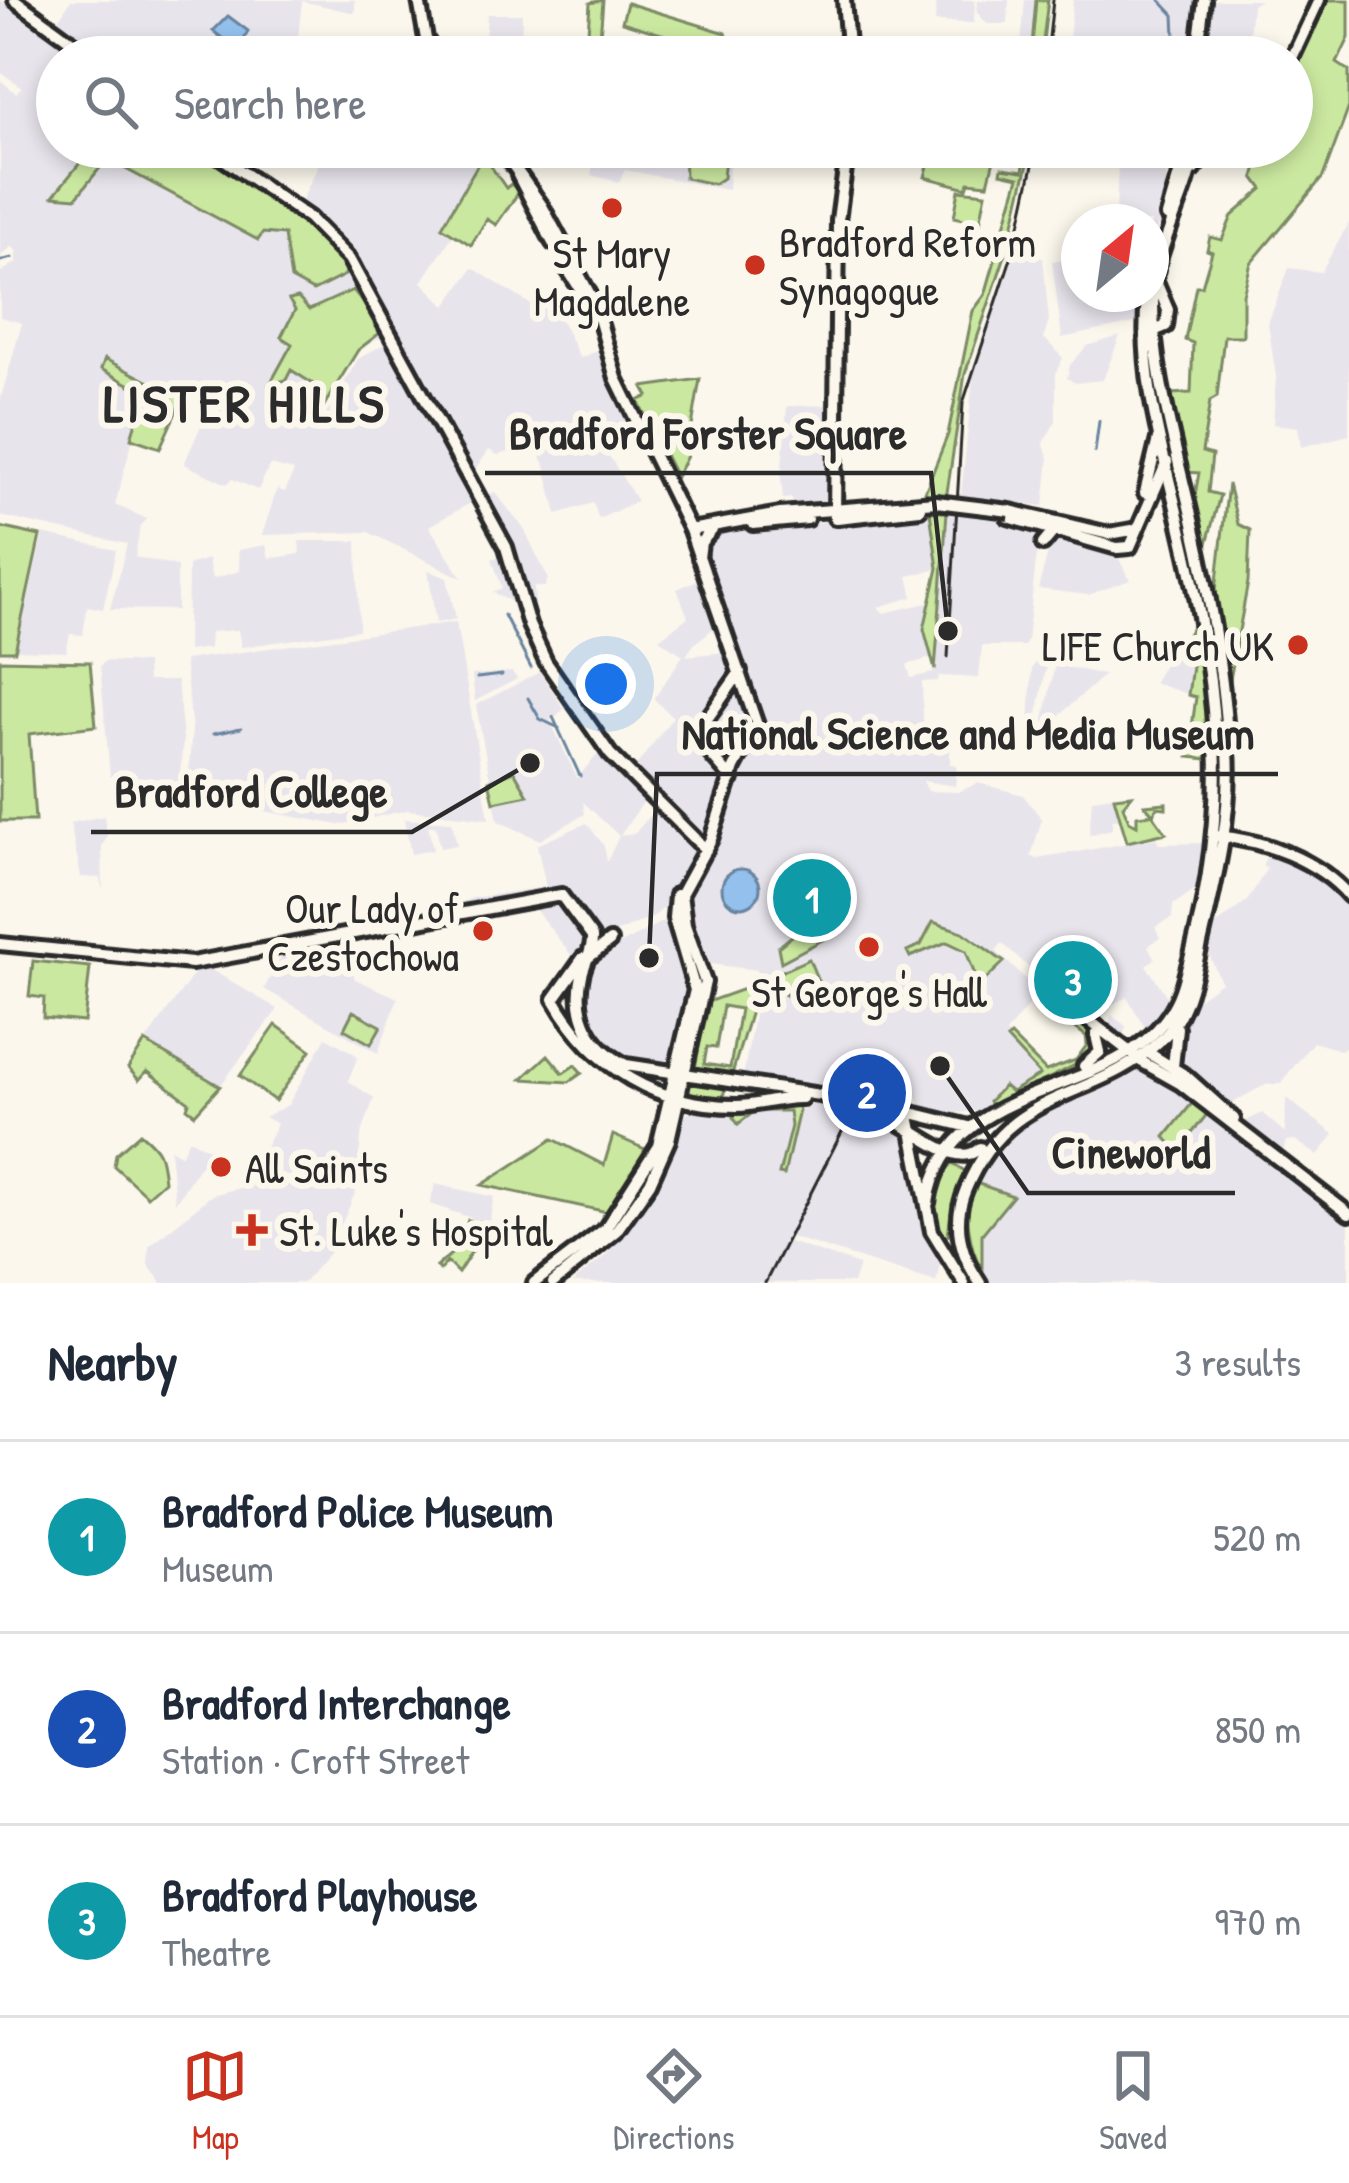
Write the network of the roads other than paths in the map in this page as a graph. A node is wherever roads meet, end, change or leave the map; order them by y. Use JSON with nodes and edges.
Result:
{"nodes":[{"id":1,"x":15,"y":0,"type":"edge"},
{"id":2,"x":419,"y":0,"type":"edge"},
{"id":3,"x":844,"y":0,"type":"edge"},
{"id":4,"x":1319,"y":0,"type":"edge"},
{"id":5,"x":1203,"y":1,"type":"edge"},
{"id":6,"x":64,"y":36,"type":"edge"},
{"id":7,"x":426,"y":36,"type":"edge"},
{"id":8,"x":848,"y":36,"type":"edge"},
{"id":9,"x":1200,"y":36,"type":"edge"},
{"id":10,"x":1302,"y":36,"type":"edge"},
{"id":11,"x":236,"y":168,"type":"edge"},
{"id":12,"x":514,"y":168,"type":"edge"},
{"id":13,"x":845,"y":168,"type":"edge"},
{"id":14,"x":1186,"y":168,"type":"edge"},
{"id":15,"x":1188,"y":168,"type":"edge"},
{"id":16,"x":1195,"y":168,"type":"edge"},
{"id":17,"x":1185,"y":187,"type":"junction"},
{"id":18,"x":1169,"y":223,"type":"edge"},
{"id":19,"x":1169,"y":232,"type":"edge"},
{"id":20,"x":1150,"y":312,"type":"edge"},
{"id":21,"x":1168,"y":312,"type":"edge"},
{"id":22,"x":1149,"y":331,"type":"junction"},
{"id":23,"x":1157,"y":414,"type":"junction"},
{"id":24,"x":1170,"y":460,"type":"junction"},
{"id":25,"x":663,"y":473,"type":"junction"},
{"id":26,"x":682,"y":481,"type":"dead end"},
{"id":27,"x":1149,"y":490,"type":"junction"},
{"id":28,"x":838,"y":506,"type":"junction"},
{"id":29,"x":1176,"y":509,"type":"junction"},
{"id":30,"x":1009,"y":514,"type":"junction"},
{"id":31,"x":1045,"y":516,"type":"junction"},
{"id":32,"x":712,"y":530,"type":"junction"},
{"id":33,"x":689,"y":532,"type":"junction"},
{"id":34,"x":1078,"y":534,"type":"junction"},
{"id":35,"x":1134,"y":539,"type":"junction"},
{"id":36,"x":1043,"y":544,"type":"dead end"},
{"id":37,"x":700,"y":561,"type":"junction"},
{"id":38,"x":1203,"y":589,"type":"junction"},
{"id":39,"x":1199,"y":606,"type":"junction"},
{"id":40,"x":740,"y":671,"type":"junction"},
{"id":41,"x":733,"y":687,"type":"junction"},
{"id":42,"x":747,"y":695,"type":"junction"},
{"id":43,"x":1226,"y":719,"type":"junction"},
{"id":44,"x":1220,"y":763,"type":"junction"},
{"id":45,"x":732,"y":779,"type":"junction"},
{"id":46,"x":663,"y":809,"type":"junction"},
{"id":47,"x":707,"y":830,"type":"junction"},
{"id":48,"x":686,"y":832,"type":"junction"},
{"id":49,"x":1216,"y":840,"type":"junction"},
{"id":50,"x":703,"y":847,"type":"junction"},
{"id":51,"x":688,"y":869,"type":"junction"},
{"id":52,"x":1349,"y":896,"type":"edge"},
{"id":53,"x":595,"y":943,"type":"junction"},
{"id":54,"x":0,"y":944,"type":"edge"},
{"id":55,"x":561,"y":986,"type":"junction"},
{"id":56,"x":699,"y":991,"type":"junction"},
{"id":57,"x":580,"y":997,"type":"junction"},
{"id":58,"x":562,"y":1011,"type":"junction"},
{"id":59,"x":1086,"y":1018,"type":"dead end"},
{"id":60,"x":1179,"y":1019,"type":"junction"},
{"id":61,"x":1096,"y":1035,"type":"dead end"},
{"id":62,"x":1165,"y":1037,"type":"junction"},
{"id":63,"x":1150,"y":1038,"type":"junction"},
{"id":64,"x":1173,"y":1051,"type":"junction"},
{"id":65,"x":1139,"y":1053,"type":"junction"},
{"id":66,"x":681,"y":1056,"type":"junction"},
{"id":67,"x":1099,"y":1059,"type":"junction"},
{"id":68,"x":1116,"y":1069,"type":"junction"},
{"id":69,"x":657,"y":1070,"type":"junction"},
{"id":70,"x":1173,"y":1073,"type":"junction"},
{"id":71,"x":682,"y":1074,"type":"junction"},
{"id":72,"x":654,"y":1094,"type":"junction"},
{"id":73,"x":813,"y":1097,"type":"junction"},
{"id":74,"x":676,"y":1098,"type":"junction"},
{"id":75,"x":701,"y":1102,"type":"junction"},
{"id":76,"x":868,"y":1106,"type":"junction"},
{"id":77,"x":908,"y":1112,"type":"junction"},
{"id":78,"x":922,"y":1115,"type":"junction"},
{"id":79,"x":984,"y":1116,"type":"junction"},
{"id":80,"x":671,"y":1117,"type":"junction"},
{"id":81,"x":969,"y":1127,"type":"junction"},
{"id":82,"x":913,"y":1128,"type":"junction"},
{"id":83,"x":1262,"y":1146,"type":"junction"},
{"id":84,"x":948,"y":1148,"type":"junction"},
{"id":85,"x":981,"y":1152,"type":"junction"},
{"id":86,"x":969,"y":1182,"type":"junction"},
{"id":87,"x":928,"y":1203,"type":"junction"},
{"id":88,"x":1349,"y":1214,"type":"edge"},
{"id":89,"x":935,"y":1239,"type":"junction"},
{"id":90,"x":592,"y":1256,"type":"junction"},
{"id":91,"x":537,"y":1283,"type":"edge"},
{"id":92,"x":554,"y":1283,"type":"edge"},
{"id":93,"x":964,"y":1283,"type":"edge"},
{"id":94,"x":980,"y":1283,"type":"edge"}],
"edges":[{"from":1,"to":6,"type":"main road"},
{"from":2,"to":7,"type":"main road"},
{"from":3,"to":8,"type":"main road"},
{"from":4,"to":10,"type":"main road"},
{"from":5,"to":9,"type":"main road"},
{"from":11,"to":46,"type":"main road"},
{"from":12,"to":25,"type":"main road"},
{"from":13,"to":28,"type":"main road"},
{"from":14,"to":18,"type":"main road"},
{"from":15,"to":17,"type":"main road"},
{"from":16,"to":17,"type":"main road"},
{"from":17,"to":19,"type":"main road"},
{"from":20,"to":22,"type":"main road"},
{"from":21,"to":22,"type":"main road"},
{"from":22,"to":23,"type":"main road"},
{"from":22,"to":24,"type":"main road"},
{"from":23,"to":24,"type":"main road"},
{"from":23,"to":27,"type":"main road"},
{"from":24,"to":27,"type":"main road"},
{"from":24,"to":29,"type":"main road"},
{"from":24,"to":38,"type":"main road"},
{"from":25,"to":26,"type":"main road"},
{"from":25,"to":33,"type":"main road"},
{"from":27,"to":29,"type":"main road"},
{"from":27,"to":35,"type":"main road"},
{"from":28,"to":30,"type":"main road","bridge":true},
{"from":28,"to":32,"type":"main road"},
{"from":28,"to":33,"type":"main road"},
{"from":29,"to":39,"type":"main road"},
{"from":30,"to":31,"type":"main road"},
{"from":30,"to":34,"type":"main road"},
{"from":31,"to":34,"type":"main road"},
{"from":31,"to":35,"type":"main road"},
{"from":32,"to":33,"type":"main road"},
{"from":32,"to":37,"type":"main road"},
{"from":33,"to":37,"type":"main road"},
{"from":34,"to":35,"type":"main road"},
{"from":34,"to":36,"type":"main road"},
{"from":37,"to":40,"type":"main road"},
{"from":38,"to":39,"type":"main road"},
{"from":38,"to":43,"type":"main road"},
{"from":39,"to":44,"type":"main road"},
{"from":40,"to":41,"type":"main road"},
{"from":40,"to":42,"type":"main road"},
{"from":41,"to":42,"type":"main road"},
{"from":41,"to":45,"type":"main road"},
{"from":42,"to":45,"type":"main road"},
{"from":43,"to":44,"type":"main road"},
{"from":43,"to":49,"type":"main road"},
{"from":44,"to":49,"type":"main road"},
{"from":45,"to":47,"type":"main road"},
{"from":45,"to":50,"type":"main road"},
{"from":46,"to":48,"type":"main road"},
{"from":46,"to":51,"type":"main road"},
{"from":47,"to":48,"type":"main road"},
{"from":47,"to":50,"type":"main road"},
{"from":48,"to":50,"type":"main road"},
{"from":49,"to":52,"type":"main road"},
{"from":49,"to":60,"type":"main road"},
{"from":49,"to":63,"type":"main road"},
{"from":50,"to":51,"type":"main road"},
{"from":50,"to":56,"type":"main road"},
{"from":51,"to":56,"type":"main road"},
{"from":53,"to":54,"type":"main road"},
{"from":53,"to":55,"type":"main road"},
{"from":53,"to":57,"type":"main road"},
{"from":55,"to":57,"type":"main road"},
{"from":55,"to":58,"type":"main road"},
{"from":56,"to":66,"type":"main road"},
{"from":56,"to":71,"type":"main road"},
{"from":57,"to":58,"type":"main road"},
{"from":57,"to":69,"type":"main road"},
{"from":58,"to":72,"type":"main road"},
{"from":59,"to":65,"type":"main road"},
{"from":60,"to":62,"type":"main road"},
{"from":60,"to":64,"type":"main road"},
{"from":61,"to":67,"type":"main road"},
{"from":62,"to":63,"type":"main road"},
{"from":62,"to":64,"type":"main road"},
{"from":62,"to":65,"type":"main road"},
{"from":63,"to":65,"type":"main road"},
{"from":64,"to":70,"type":"main road"},
{"from":65,"to":67,"type":"main road"},
{"from":65,"to":68,"type":"main road"},
{"from":65,"to":70,"type":"main road"},
{"from":66,"to":69,"type":"main road"},
{"from":66,"to":71,"type":"main road"},
{"from":67,"to":68,"type":"main road"},
{"from":67,"to":79,"type":"main road"},
{"from":68,"to":85,"type":"main road"},
{"from":69,"to":71,"type":"main road"},
{"from":69,"to":72,"type":"main road"},
{"from":70,"to":83,"type":"main road"},
{"from":70,"to":83,"type":"main road"},
{"from":71,"to":73,"type":"main road"},
{"from":71,"to":74,"type":"main road"},
{"from":72,"to":74,"type":"main road"},
{"from":72,"to":80,"type":"main road"},
{"from":73,"to":75,"type":"main road"},
{"from":73,"to":76,"type":"main road","bridge":true},
{"from":74,"to":75,"type":"main road"},
{"from":74,"to":80,"type":"main road"},
{"from":75,"to":80,"type":"main road"},
{"from":76,"to":77,"type":"main road"},
{"from":76,"to":82,"type":"main road"},
{"from":77,"to":78,"type":"main road"},
{"from":77,"to":82,"type":"main road"},
{"from":78,"to":79,"type":"main road"},
{"from":78,"to":81,"type":"main road"},
{"from":79,"to":81,"type":"main road"},
{"from":80,"to":90,"type":"main road"},
{"from":80,"to":90,"type":"main road"},
{"from":81,"to":84,"type":"main road"},
{"from":81,"to":85,"type":"main road"},
{"from":82,"to":84,"type":"main road"},
{"from":82,"to":87,"type":"main road"},
{"from":83,"to":88,"type":"main road"},
{"from":84,"to":85,"type":"main road"},
{"from":84,"to":87,"type":"main road"},
{"from":85,"to":86,"type":"main road"},
{"from":86,"to":89,"type":"main road"},
{"from":86,"to":94,"type":"main road"},
{"from":87,"to":89,"type":"main road"},
{"from":89,"to":93,"type":"main road"},
{"from":90,"to":91,"type":"main road"},
{"from":90,"to":92,"type":"main road"}]}
